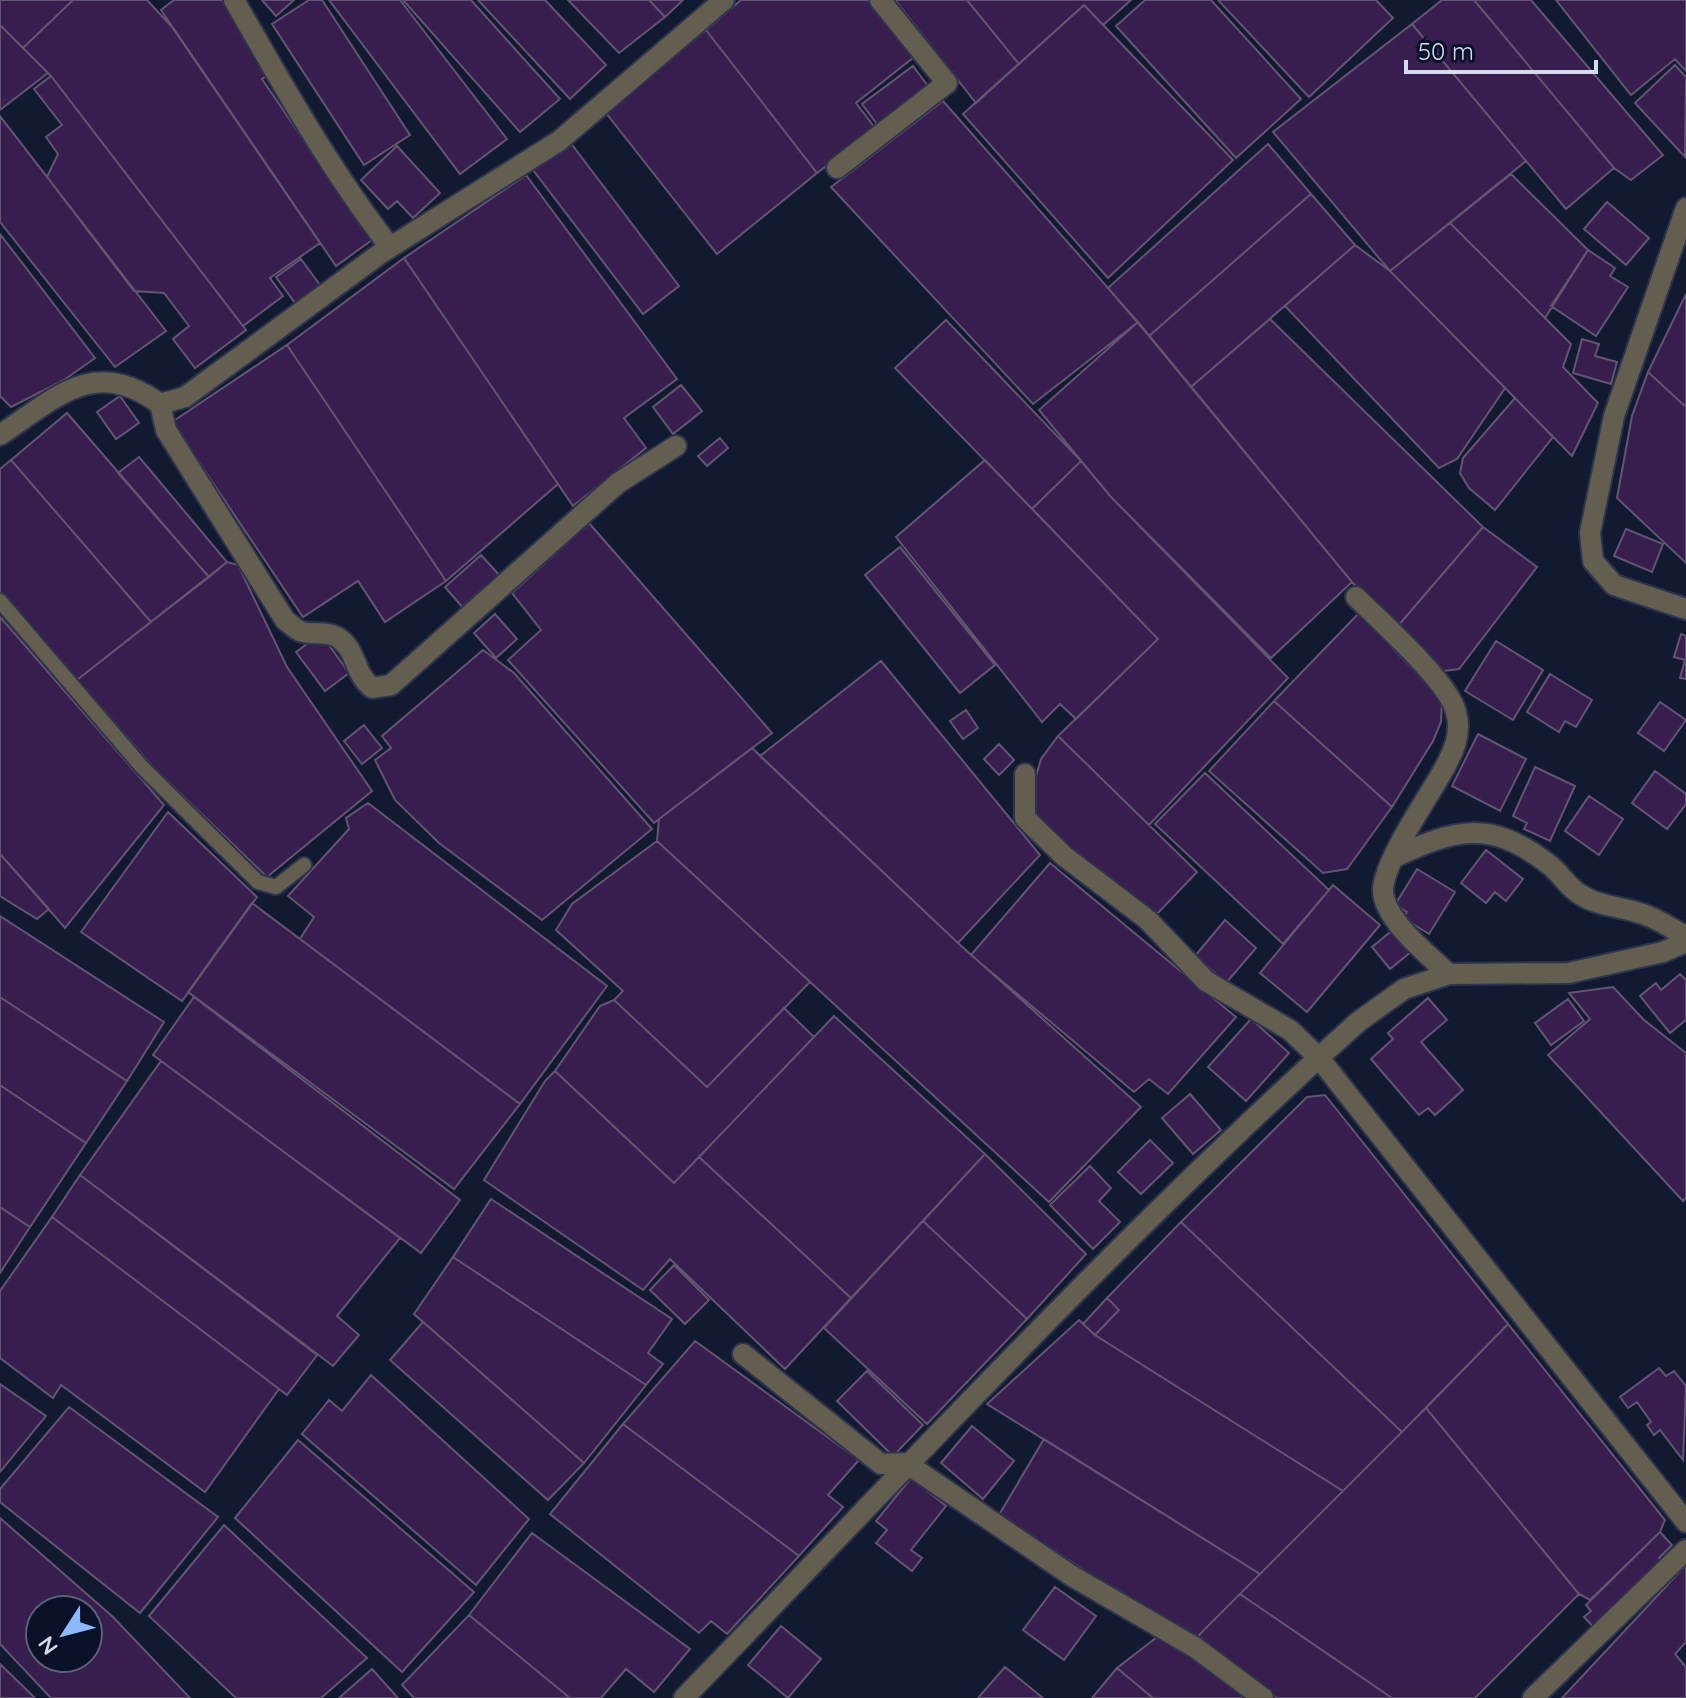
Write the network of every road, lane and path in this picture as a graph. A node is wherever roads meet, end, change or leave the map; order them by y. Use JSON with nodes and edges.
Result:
{"nodes":[{"id":1,"x":234,"y":0,"type":"edge"},
{"id":2,"x":724,"y":0,"type":"edge"},
{"id":3,"x":880,"y":0,"type":"edge"},
{"id":4,"x":837,"y":168,"type":"dead end"},
{"id":5,"x":1686,"y":208,"type":"edge"},
{"id":6,"x":390,"y":247,"type":"junction"},
{"id":7,"x":160,"y":404,"type":"junction"},
{"id":8,"x":0,"y":435,"type":"edge"},
{"id":9,"x":676,"y":446,"type":"dead end"},
{"id":10,"x":1356,"y":597,"type":"dead end"},
{"id":11,"x":0,"y":601,"type":"edge"},
{"id":12,"x":1686,"y":609,"type":"edge"},
{"id":13,"x":1025,"y":774,"type":"dead end"},
{"id":14,"x":1392,"y":859,"type":"junction"},
{"id":15,"x":304,"y":865,"type":"dead end"},
{"id":16,"x":1684,"y":933,"type":"edge"},
{"id":17,"x":1449,"y":974,"type":"junction"},
{"id":18,"x":1319,"y":1058,"type":"junction"},
{"id":19,"x":743,"y":1354,"type":"dead end"},
{"id":20,"x":906,"y":1463,"type":"junction"},
{"id":21,"x":1686,"y":1522,"type":"edge"},
{"id":22,"x":1686,"y":1550,"type":"edge"},
{"id":23,"x":684,"y":1698,"type":"edge"},
{"id":24,"x":1263,"y":1698,"type":"edge"},
{"id":25,"x":1533,"y":1698,"type":"edge"}],
"edges":[{"from":1,"to":6,"type":"street"},
{"from":2,"to":6,"type":"street"},
{"from":3,"to":4,"type":"street"},
{"from":5,"to":12,"type":"street"},
{"from":6,"to":7,"type":"street"},
{"from":7,"to":8,"type":"street"},
{"from":7,"to":9,"type":"street"},
{"from":10,"to":14,"type":"street"},
{"from":11,"to":15,"type":"lane"},
{"from":13,"to":18,"type":"street"},
{"from":14,"to":16,"type":"street"},
{"from":14,"to":17,"type":"street"},
{"from":16,"to":17,"type":"street"},
{"from":17,"to":18,"type":"street"},
{"from":18,"to":20,"type":"street"},
{"from":18,"to":21,"type":"street"},
{"from":19,"to":20,"type":"street"},
{"from":20,"to":23,"type":"street"},
{"from":20,"to":24,"type":"street"},
{"from":22,"to":25,"type":"street"}]}
